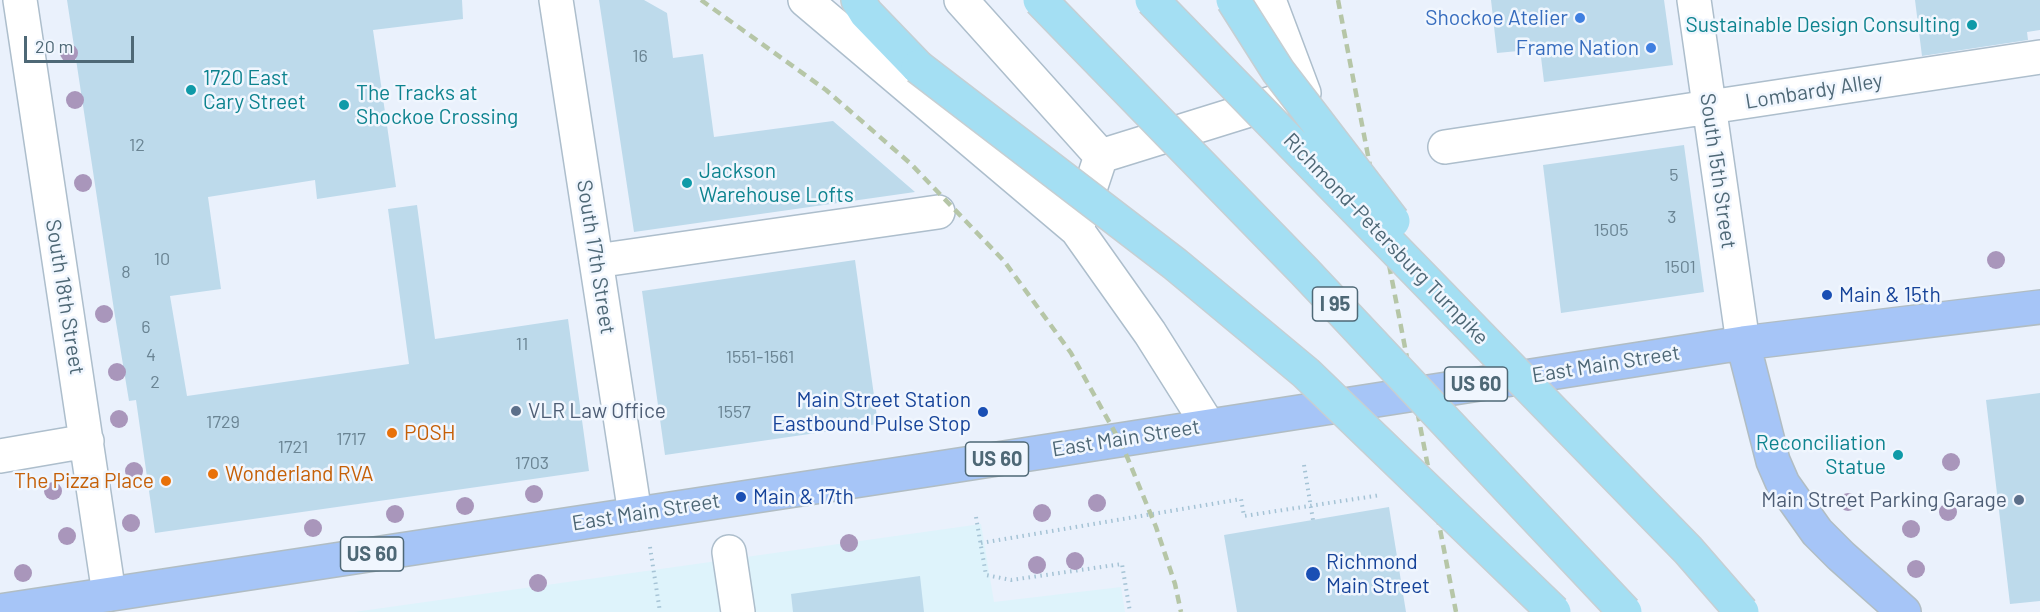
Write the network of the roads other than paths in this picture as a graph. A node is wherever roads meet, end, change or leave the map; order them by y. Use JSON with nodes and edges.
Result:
{"nodes":[{"id":1,"x":20,"y":0,"type":"edge"},
{"id":2,"x":555,"y":0,"type":"edge"},
{"id":3,"x":805,"y":0,"type":"edge"},
{"id":4,"x":858,"y":0,"type":"edge"},
{"id":5,"x":961,"y":0,"type":"edge"},
{"id":6,"x":1041,"y":0,"type":"edge"},
{"id":7,"x":1152,"y":0,"type":"edge"},
{"id":8,"x":1233,"y":0,"type":"edge"},
{"id":9,"x":1269,"y":0,"type":"edge"},
{"id":10,"x":1694,"y":0,"type":"edge"},
{"id":11,"x":2040,"y":57,"type":"edge"},
{"id":12,"x":1709,"y":107,"type":"junction"},
{"id":13,"x":1445,"y":147,"type":"dead end"},
{"id":14,"x":1101,"y":156,"type":"junction"},
{"id":15,"x":938,"y":212,"type":"dead end"},
{"id":16,"x":1077,"y":230,"type":"junction"},
{"id":17,"x":596,"y":261,"type":"junction"},
{"id":18,"x":2040,"y":307,"type":"edge"},
{"id":19,"x":1482,"y":336,"type":"junction"},
{"id":20,"x":1743,"y":343,"type":"junction"},
{"id":21,"x":1208,"y":425,"type":"junction"},
{"id":22,"x":87,"y":441,"type":"junction"},
{"id":23,"x":0,"y":456,"type":"edge"},
{"id":24,"x":635,"y":514,"type":"junction"},
{"id":25,"x":729,"y":552,"type":"dead end"},
{"id":26,"x":111,"y":603,"type":"edge"},
{"id":27,"x":0,"y":610,"type":"edge"},
{"id":28,"x":738,"y":612,"type":"edge"},
{"id":29,"x":1554,"y":612,"type":"edge"},
{"id":30,"x":1625,"y":612,"type":"edge"},
{"id":31,"x":1742,"y":612,"type":"edge"},
{"id":32,"x":1904,"y":612,"type":"edge"}],
"edges":[{"from":1,"to":22,"type":"street","name":"South 18th Street"},
{"from":2,"to":17,"type":"street","name":"South 17th Street"},
{"from":3,"to":16,"type":"street"},
{"from":4,"to":29,"type":"highway","bridge":true},
{"from":5,"to":14,"type":"street"},
{"from":6,"to":30,"type":"highway","number":"I 95","bridge":true},
{"from":7,"to":19,"type":"highway","name":"Richmond-Petersburg Turnpike","bridge":true},
{"from":8,"to":19,"type":"highway","bridge":true},
{"from":9,"to":14,"type":"street"},
{"from":10,"to":12,"type":"street","name":"South 15th Street"},
{"from":11,"to":12,"type":"street","name":"Lombardy Alley"},
{"from":12,"to":13,"type":"street","name":"Lombardy Alley"},
{"from":12,"to":20,"type":"street","name":"South 15th Street"},
{"from":14,"to":16,"type":"street"},
{"from":15,"to":17,"type":"street"},
{"from":16,"to":21,"type":"street"},
{"from":17,"to":24,"type":"street","name":"South 17th Street"},
{"from":18,"to":20,"type":"main road","name":"East Main Street","number":"US 60"},
{"from":19,"to":31,"type":"highway","name":"Richmond-Petersburg Turnpike","bridge":true},
{"from":20,"to":21,"type":"main road","name":"East Main Street","number":"US 60"},
{"from":20,"to":32,"type":"main road"},
{"from":21,"to":24,"type":"main road","name":"East Main Street","number":"US 60"},
{"from":22,"to":23,"type":"street"},
{"from":22,"to":26,"type":"street","name":"South 18th Street"},
{"from":24,"to":26,"type":"main road","name":"East Main Street","number":"US 60"},
{"from":25,"to":28,"type":"street"},
{"from":26,"to":27,"type":"main road","name":"East Main Street","number":"US 60"}]}
